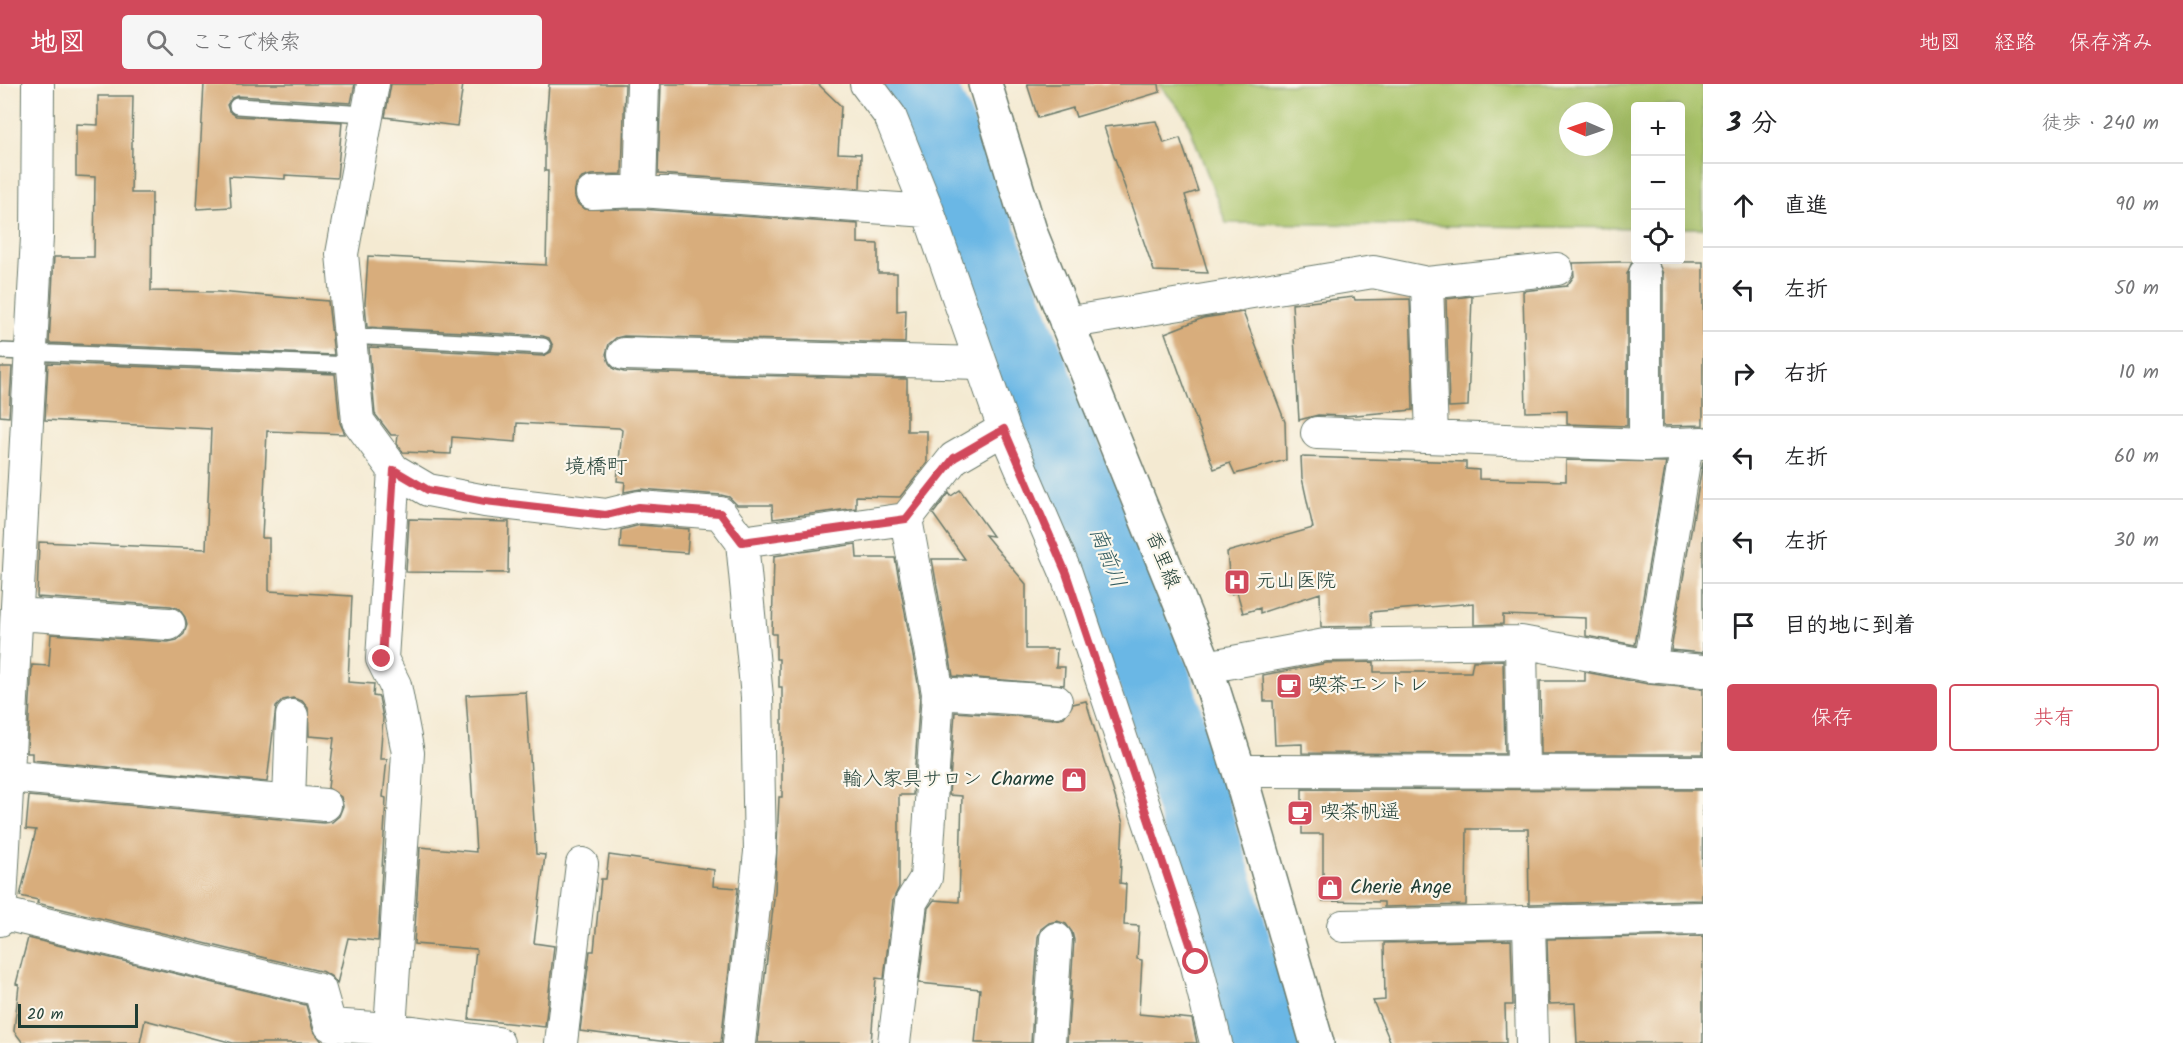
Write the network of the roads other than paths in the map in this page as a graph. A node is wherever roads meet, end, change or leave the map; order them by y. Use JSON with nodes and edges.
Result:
{"nodes":[{"id":1,"x":38,"y":84,"type":"edge"},
{"id":2,"x":643,"y":84,"type":"edge"},
{"id":3,"x":866,"y":84,"type":"edge"},
{"id":4,"x":985,"y":84,"type":"edge"},
{"id":5,"x":369,"y":99,"type":"edge"},
{"id":6,"x":237,"y":106,"type":"dead end"},
{"id":7,"x":640,"y":191,"type":"junction"},
{"id":8,"x":592,"y":193,"type":"dead end"},
{"id":9,"x":928,"y":211,"type":"junction"},
{"id":10,"x":1557,"y":269,"type":"dead end"},
{"id":11,"x":1645,"y":274,"type":"dead end"},
{"id":12,"x":1427,"y":283,"type":"junction"},
{"id":13,"x":1066,"y":323,"type":"junction"},
{"id":14,"x":543,"y":346,"type":"dead end"},
{"id":15,"x":0,"y":351,"type":"edge"},
{"id":16,"x":350,"y":351,"type":"junction"},
{"id":17,"x":31,"y":352,"type":"junction"},
{"id":18,"x":624,"y":354,"type":"dead end"},
{"id":19,"x":981,"y":363,"type":"junction"},
{"id":20,"x":1004,"y":429,"type":"junction"},
{"id":21,"x":1317,"y":433,"type":"dead end"},
{"id":22,"x":1432,"y":437,"type":"junction"},
{"id":23,"x":1695,"y":444,"type":"edge"},
{"id":24,"x":1646,"y":445,"type":"junction"},
{"id":25,"x":394,"y":470,"type":"junction"},
{"id":26,"x":11,"y":510,"type":"edge"},
{"id":27,"x":906,"y":519,"type":"junction"},
{"id":28,"x":742,"y":542,"type":"junction"},
{"id":29,"x":18,"y":614,"type":"junction"},
{"id":30,"x":169,"y":624,"type":"dead end"},
{"id":31,"x":1521,"y":642,"type":"junction"},
{"id":32,"x":1650,"y":666,"type":"junction"},
{"id":33,"x":1206,"y":667,"type":"junction"},
{"id":34,"x":1703,"y":670,"type":"edge"},
{"id":35,"x":938,"y":693,"type":"junction"},
{"id":36,"x":1056,"y":701,"type":"dead end"},
{"id":37,"x":292,"y":716,"type":"dead end"},
{"id":38,"x":1523,"y":770,"type":"junction"},
{"id":39,"x":1239,"y":771,"type":"junction"},
{"id":40,"x":1703,"y":772,"type":"edge"},
{"id":41,"x":8,"y":776,"type":"junction"},
{"id":42,"x":289,"y":801,"type":"junction"},
{"id":43,"x":325,"y":805,"type":"dead end"},
{"id":44,"x":2,"y":862,"type":"edge"},
{"id":45,"x":582,"y":864,"type":"dead end"},
{"id":46,"x":0,"y":913,"type":"edge"},
{"id":47,"x":1703,"y":918,"type":"edge"},
{"id":48,"x":0,"y":920,"type":"edge"},
{"id":49,"x":1529,"y":924,"type":"junction"},
{"id":50,"x":1343,"y":926,"type":"dead end"},
{"id":51,"x":1056,"y":939,"type":"dead end"},
{"id":52,"x":390,"y":1029,"type":"junction"},
{"id":53,"x":328,"y":1034,"type":"edge"},
{"id":54,"x":498,"y":1043,"type":"edge"},
{"id":55,"x":561,"y":1043,"type":"edge"},
{"id":56,"x":739,"y":1043,"type":"edge"},
{"id":57,"x":894,"y":1043,"type":"edge"},
{"id":58,"x":1049,"y":1043,"type":"edge"},
{"id":59,"x":1216,"y":1043,"type":"edge"},
{"id":60,"x":1317,"y":1043,"type":"edge"},
{"id":61,"x":1532,"y":1043,"type":"edge"}],
"edges":[{"from":1,"to":17,"type":"street"},
{"from":2,"to":7,"type":"street"},
{"from":3,"to":9,"type":"street"},
{"from":4,"to":13,"type":"street","name":"香里線"},
{"from":5,"to":6,"type":"lane"},
{"from":5,"to":16,"type":"street"},
{"from":7,"to":8,"type":"street"},
{"from":7,"to":9,"type":"street"},
{"from":9,"to":19,"type":"street"},
{"from":10,"to":12,"type":"street"},
{"from":11,"to":24,"type":"street"},
{"from":12,"to":13,"type":"street"},
{"from":12,"to":22,"type":"street"},
{"from":13,"to":33,"type":"street","name":"香里線"},
{"from":14,"to":16,"type":"lane"},
{"from":15,"to":17,"type":"lane"},
{"from":16,"to":17,"type":"lane"},
{"from":16,"to":25,"type":"street"},
{"from":17,"to":26,"type":"street"},
{"from":18,"to":19,"type":"street"},
{"from":19,"to":20,"type":"street"},
{"from":20,"to":27,"type":"street"},
{"from":20,"to":59,"type":"street"},
{"from":21,"to":22,"type":"street"},
{"from":22,"to":24,"type":"street"},
{"from":23,"to":24,"type":"street"},
{"from":23,"to":32,"type":"street"},
{"from":25,"to":28,"type":"street"},
{"from":25,"to":52,"type":"street"},
{"from":26,"to":29,"type":"street"},
{"from":27,"to":28,"type":"street"},
{"from":27,"to":35,"type":"street"},
{"from":28,"to":56,"type":"street"},
{"from":29,"to":30,"type":"street"},
{"from":29,"to":41,"type":"street"},
{"from":31,"to":32,"type":"street"},
{"from":31,"to":33,"type":"street"},
{"from":31,"to":38,"type":"street"},
{"from":32,"to":34,"type":"street"},
{"from":33,"to":39,"type":"street","name":"香里線"},
{"from":35,"to":36,"type":"street"},
{"from":35,"to":57,"type":"street"},
{"from":37,"to":42,"type":"street"},
{"from":38,"to":39,"type":"street"},
{"from":38,"to":40,"type":"street"},
{"from":39,"to":60,"type":"street","name":"香里線"},
{"from":41,"to":42,"type":"street"},
{"from":41,"to":44,"type":"street"},
{"from":42,"to":43,"type":"street"},
{"from":44,"to":46,"type":"street"},
{"from":45,"to":55,"type":"street"},
{"from":46,"to":48,"type":"street"},
{"from":46,"to":53,"type":"street"},
{"from":47,"to":49,"type":"street"},
{"from":49,"to":50,"type":"street"},
{"from":49,"to":61,"type":"street"},
{"from":51,"to":58,"type":"street"},
{"from":52,"to":53,"type":"street"},
{"from":52,"to":54,"type":"street"}]}
